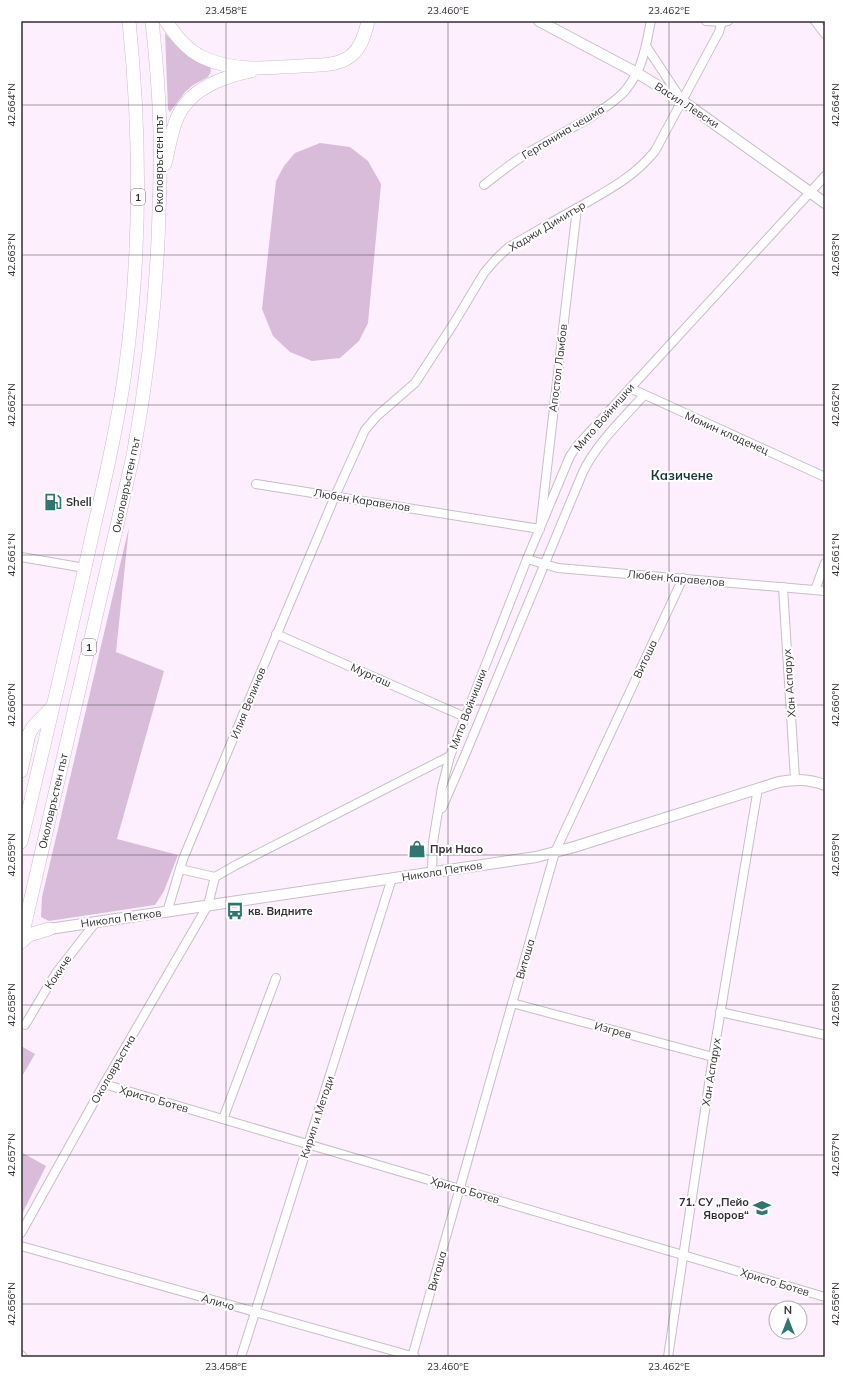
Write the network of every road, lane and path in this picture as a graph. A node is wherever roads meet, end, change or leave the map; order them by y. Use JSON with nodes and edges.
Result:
{"nodes":[{"id":1,"x":129,"y":21,"type":"edge"},
{"id":2,"x":152,"y":21,"type":"edge"},
{"id":3,"x":166,"y":21,"type":"edge"},
{"id":4,"x":368,"y":21,"type":"edge"},
{"id":5,"x":539,"y":21,"type":"edge"},
{"id":6,"x":651,"y":21,"type":"edge"},
{"id":7,"x":706,"y":21,"type":"edge"},
{"id":8,"x":724,"y":21,"type":"edge"},
{"id":9,"x":815,"y":21,"type":"edge"},
{"id":10,"x":825,"y":34,"type":"edge"},
{"id":11,"x":646,"y":46,"type":"junction"},
{"id":12,"x":261,"y":69,"type":"junction"},
{"id":13,"x":637,"y":73,"type":"junction"},
{"id":14,"x":682,"y":100,"type":"junction"},
{"id":15,"x":825,"y":176,"type":"edge"},
{"id":16,"x":160,"y":178,"type":"junction"},
{"id":17,"x":484,"y":185,"type":"dead end"},
{"id":18,"x":811,"y":192,"type":"junction"},
{"id":19,"x":825,"y":203,"type":"edge"},
{"id":20,"x":577,"y":208,"type":"junction"},
{"id":21,"x":630,"y":388,"type":"junction"},
{"id":22,"x":644,"y":395,"type":"junction"},
{"id":23,"x":825,"y":477,"type":"edge"},
{"id":24,"x":256,"y":484,"type":"dead end"},
{"id":25,"x":335,"y":496,"type":"junction"},
{"id":26,"x":540,"y":528,"type":"junction"},
{"id":27,"x":21,"y":557,"type":"edge"},
{"id":28,"x":527,"y":559,"type":"junction"},
{"id":29,"x":825,"y":563,"type":"edge"},
{"id":30,"x":545,"y":565,"type":"junction"},
{"id":31,"x":85,"y":568,"type":"junction"},
{"id":32,"x":683,"y":578,"type":"junction"},
{"id":33,"x":783,"y":587,"type":"junction"},
{"id":34,"x":815,"y":590,"type":"junction"},
{"id":35,"x":825,"y":591,"type":"edge"},
{"id":36,"x":276,"y":634,"type":"junction"},
{"id":37,"x":53,"y":706,"type":"junction"},
{"id":38,"x":465,"y":716,"type":"junction"},
{"id":39,"x":450,"y":756,"type":"junction"},
{"id":40,"x":21,"y":771,"type":"edge"},
{"id":41,"x":795,"y":779,"type":"junction"},
{"id":42,"x":825,"y":785,"type":"edge"},
{"id":43,"x":758,"y":788,"type":"junction"},
{"id":44,"x":438,"y":818,"type":"junction"},
{"id":45,"x":21,"y":842,"type":"edge"},
{"id":46,"x":555,"y":852,"type":"junction"},
{"id":47,"x":180,"y":869,"type":"junction"},
{"id":48,"x":432,"y":872,"type":"junction"},
{"id":49,"x":214,"y":877,"type":"junction"},
{"id":50,"x":392,"y":878,"type":"junction"},
{"id":51,"x":208,"y":905,"type":"junction"},
{"id":52,"x":28,"y":908,"type":"junction"},
{"id":53,"x":167,"y":912,"type":"junction"},
{"id":54,"x":95,"y":922,"type":"junction"},
{"id":55,"x":49,"y":929,"type":"junction"},
{"id":56,"x":21,"y":941,"type":"edge"},
{"id":57,"x":276,"y":978,"type":"dead end"},
{"id":58,"x":512,"y":1003,"type":"junction"},
{"id":59,"x":720,"y":1012,"type":"junction"},
{"id":60,"x":25,"y":1025,"type":"dead end"},
{"id":61,"x":825,"y":1035,"type":"edge"},
{"id":62,"x":713,"y":1057,"type":"junction"},
{"id":63,"x":104,"y":1084,"type":"junction"},
{"id":64,"x":223,"y":1119,"type":"junction"},
{"id":65,"x":308,"y":1144,"type":"junction"},
{"id":66,"x":460,"y":1188,"type":"junction"},
{"id":67,"x":21,"y":1233,"type":"edge"},
{"id":68,"x":21,"y":1246,"type":"edge"},
{"id":69,"x":683,"y":1254,"type":"junction"},
{"id":70,"x":825,"y":1296,"type":"edge"},
{"id":71,"x":255,"y":1312,"type":"junction"},
{"id":72,"x":241,"y":1357,"type":"edge"},
{"id":73,"x":413,"y":1357,"type":"edge"},
{"id":74,"x":668,"y":1357,"type":"edge"}],
"edges":[{"from":1,"to":31,"type":"highway","name":"Околовръстен път","number":"1"},
{"from":2,"to":16,"type":"highway","name":"Околовръстен път","number":"1"},
{"from":3,"to":12,"type":"highway"},
{"from":4,"to":12,"type":"highway"},
{"from":5,"to":13,"type":"street","name":"Васил Левски"},
{"from":6,"to":11,"type":"street","name":"Герганина чешма"},
{"from":7,"to":8,"type":"street"},
{"from":8,"to":14,"type":"street","name":"Хаджи Димитър"},
{"from":9,"to":10,"type":"street"},
{"from":11,"to":13,"type":"street","name":"Герганина чешма"},
{"from":11,"to":14,"type":"street"},
{"from":12,"to":16,"type":"highway"},
{"from":13,"to":14,"type":"street","name":"Васил Левски"},
{"from":13,"to":17,"type":"street","name":"Герганина чешма"},
{"from":14,"to":18,"type":"street","name":"Васил Левски"},
{"from":14,"to":20,"type":"street","name":"Хаджи Димитър"},
{"from":15,"to":18,"type":"street","name":"Мито Войнишки"},
{"from":16,"to":52,"type":"highway","name":"Околовръстен път","number":"1"},
{"from":18,"to":19,"type":"street","name":"Васил Левски"},
{"from":18,"to":21,"type":"street","name":"Мито Войнишки"},
{"from":20,"to":25,"type":"street","name":"Хаджи Димитър"},
{"from":20,"to":26,"type":"street","name":"Апостол Ламбов"},
{"from":21,"to":22,"type":"street","name":"Момин кладенец"},
{"from":21,"to":26,"type":"street","name":"Мито Войнишки"},
{"from":22,"to":23,"type":"street","name":"Момин кладенец"},
{"from":22,"to":30,"type":"street","name":"Мито Войнишки"},
{"from":24,"to":25,"type":"street","name":"Любен Каравелов"},
{"from":25,"to":26,"type":"street","name":"Любен Каравелов"},
{"from":25,"to":36,"type":"street","name":"Илия Велинов"},
{"from":26,"to":28,"type":"street","name":"Мито Войнишки"},
{"from":27,"to":31,"type":"street"},
{"from":28,"to":30,"type":"street","name":"Любен Каравелов"},
{"from":28,"to":38,"type":"street","name":"Мито Войнишки"},
{"from":29,"to":34,"type":"street"},
{"from":30,"to":32,"type":"street","name":"Любен Каравелов"},
{"from":30,"to":44,"type":"street","name":"Мито Войнишки"},
{"from":31,"to":37,"type":"highway","name":"Околовръстен път","number":"1"},
{"from":32,"to":33,"type":"street","name":"Любен Каравелов"},
{"from":32,"to":46,"type":"street","name":"Витоша"},
{"from":33,"to":34,"type":"street","name":"Любен Каравелов"},
{"from":33,"to":41,"type":"street","name":"Хан Аспарух"},
{"from":34,"to":35,"type":"street","name":"Любен Каравелов"},
{"from":36,"to":38,"type":"street","name":"Мургаш"},
{"from":36,"to":47,"type":"street","name":"Илия Велинов"},
{"from":37,"to":40,"type":"highway"},
{"from":37,"to":45,"type":"highway","name":"Околовръстен път","number":"1"},
{"from":38,"to":39,"type":"street","name":"Мито Войнишки"},
{"from":39,"to":44,"type":"street","name":"Мито Войнишки"},
{"from":39,"to":49,"type":"street","name":"Мито Войнишки"},
{"from":41,"to":42,"type":"street","name":"Никола Петков"},
{"from":41,"to":43,"type":"street","name":"Никола Петков"},
{"from":43,"to":46,"type":"street","name":"Никола Петков"},
{"from":43,"to":59,"type":"street","name":"Хан Аспарух"},
{"from":44,"to":48,"type":"street","name":"Мито Войнишки"},
{"from":46,"to":48,"type":"street","name":"Никола Петков"},
{"from":46,"to":58,"type":"street","name":"Витоша"},
{"from":47,"to":49,"type":"street"},
{"from":47,"to":53,"type":"street","name":"Илия Велинов"},
{"from":48,"to":50,"type":"street","name":"Никола Петков"},
{"from":49,"to":51,"type":"street"},
{"from":50,"to":51,"type":"street","name":"Никола Петков"},
{"from":50,"to":65,"type":"street","name":"Кирил и Методи"},
{"from":51,"to":53,"type":"street","name":"Никола Петков"},
{"from":51,"to":63,"type":"street","name":"Околовръстна"},
{"from":52,"to":55,"type":"highway"},
{"from":52,"to":56,"type":"highway","name":"Околовръстен път","number":"1"},
{"from":53,"to":54,"type":"street","name":"Никола Петков"},
{"from":54,"to":55,"type":"street","name":"Никола Петков"},
{"from":54,"to":60,"type":"street","name":"Кокиче"},
{"from":55,"to":56,"type":"highway"},
{"from":57,"to":64,"type":"street"},
{"from":58,"to":62,"type":"street","name":"Изгрев"},
{"from":58,"to":66,"type":"street","name":"Витоша"},
{"from":59,"to":61,"type":"street"},
{"from":59,"to":62,"type":"street","name":"Хан Аспарух"},
{"from":62,"to":69,"type":"street","name":"Хан Аспарух"},
{"from":63,"to":64,"type":"street","name":"Христо Ботев"},
{"from":63,"to":67,"type":"street","name":"Околовръстна"},
{"from":64,"to":65,"type":"street","name":"Христо Ботев"},
{"from":65,"to":66,"type":"street","name":"Христо Ботев"},
{"from":65,"to":71,"type":"street","name":"Кирил и Методи"},
{"from":66,"to":69,"type":"street","name":"Христо Ботев"},
{"from":66,"to":73,"type":"street","name":"Витоша"},
{"from":68,"to":71,"type":"street","name":"Аличо"},
{"from":69,"to":70,"type":"street","name":"Христо Ботев"},
{"from":69,"to":74,"type":"street","name":"Хан Аспарух"},
{"from":71,"to":72,"type":"street","name":"Кирил и Методи"},
{"from":71,"to":73,"type":"street","name":"Аличо"}]}
